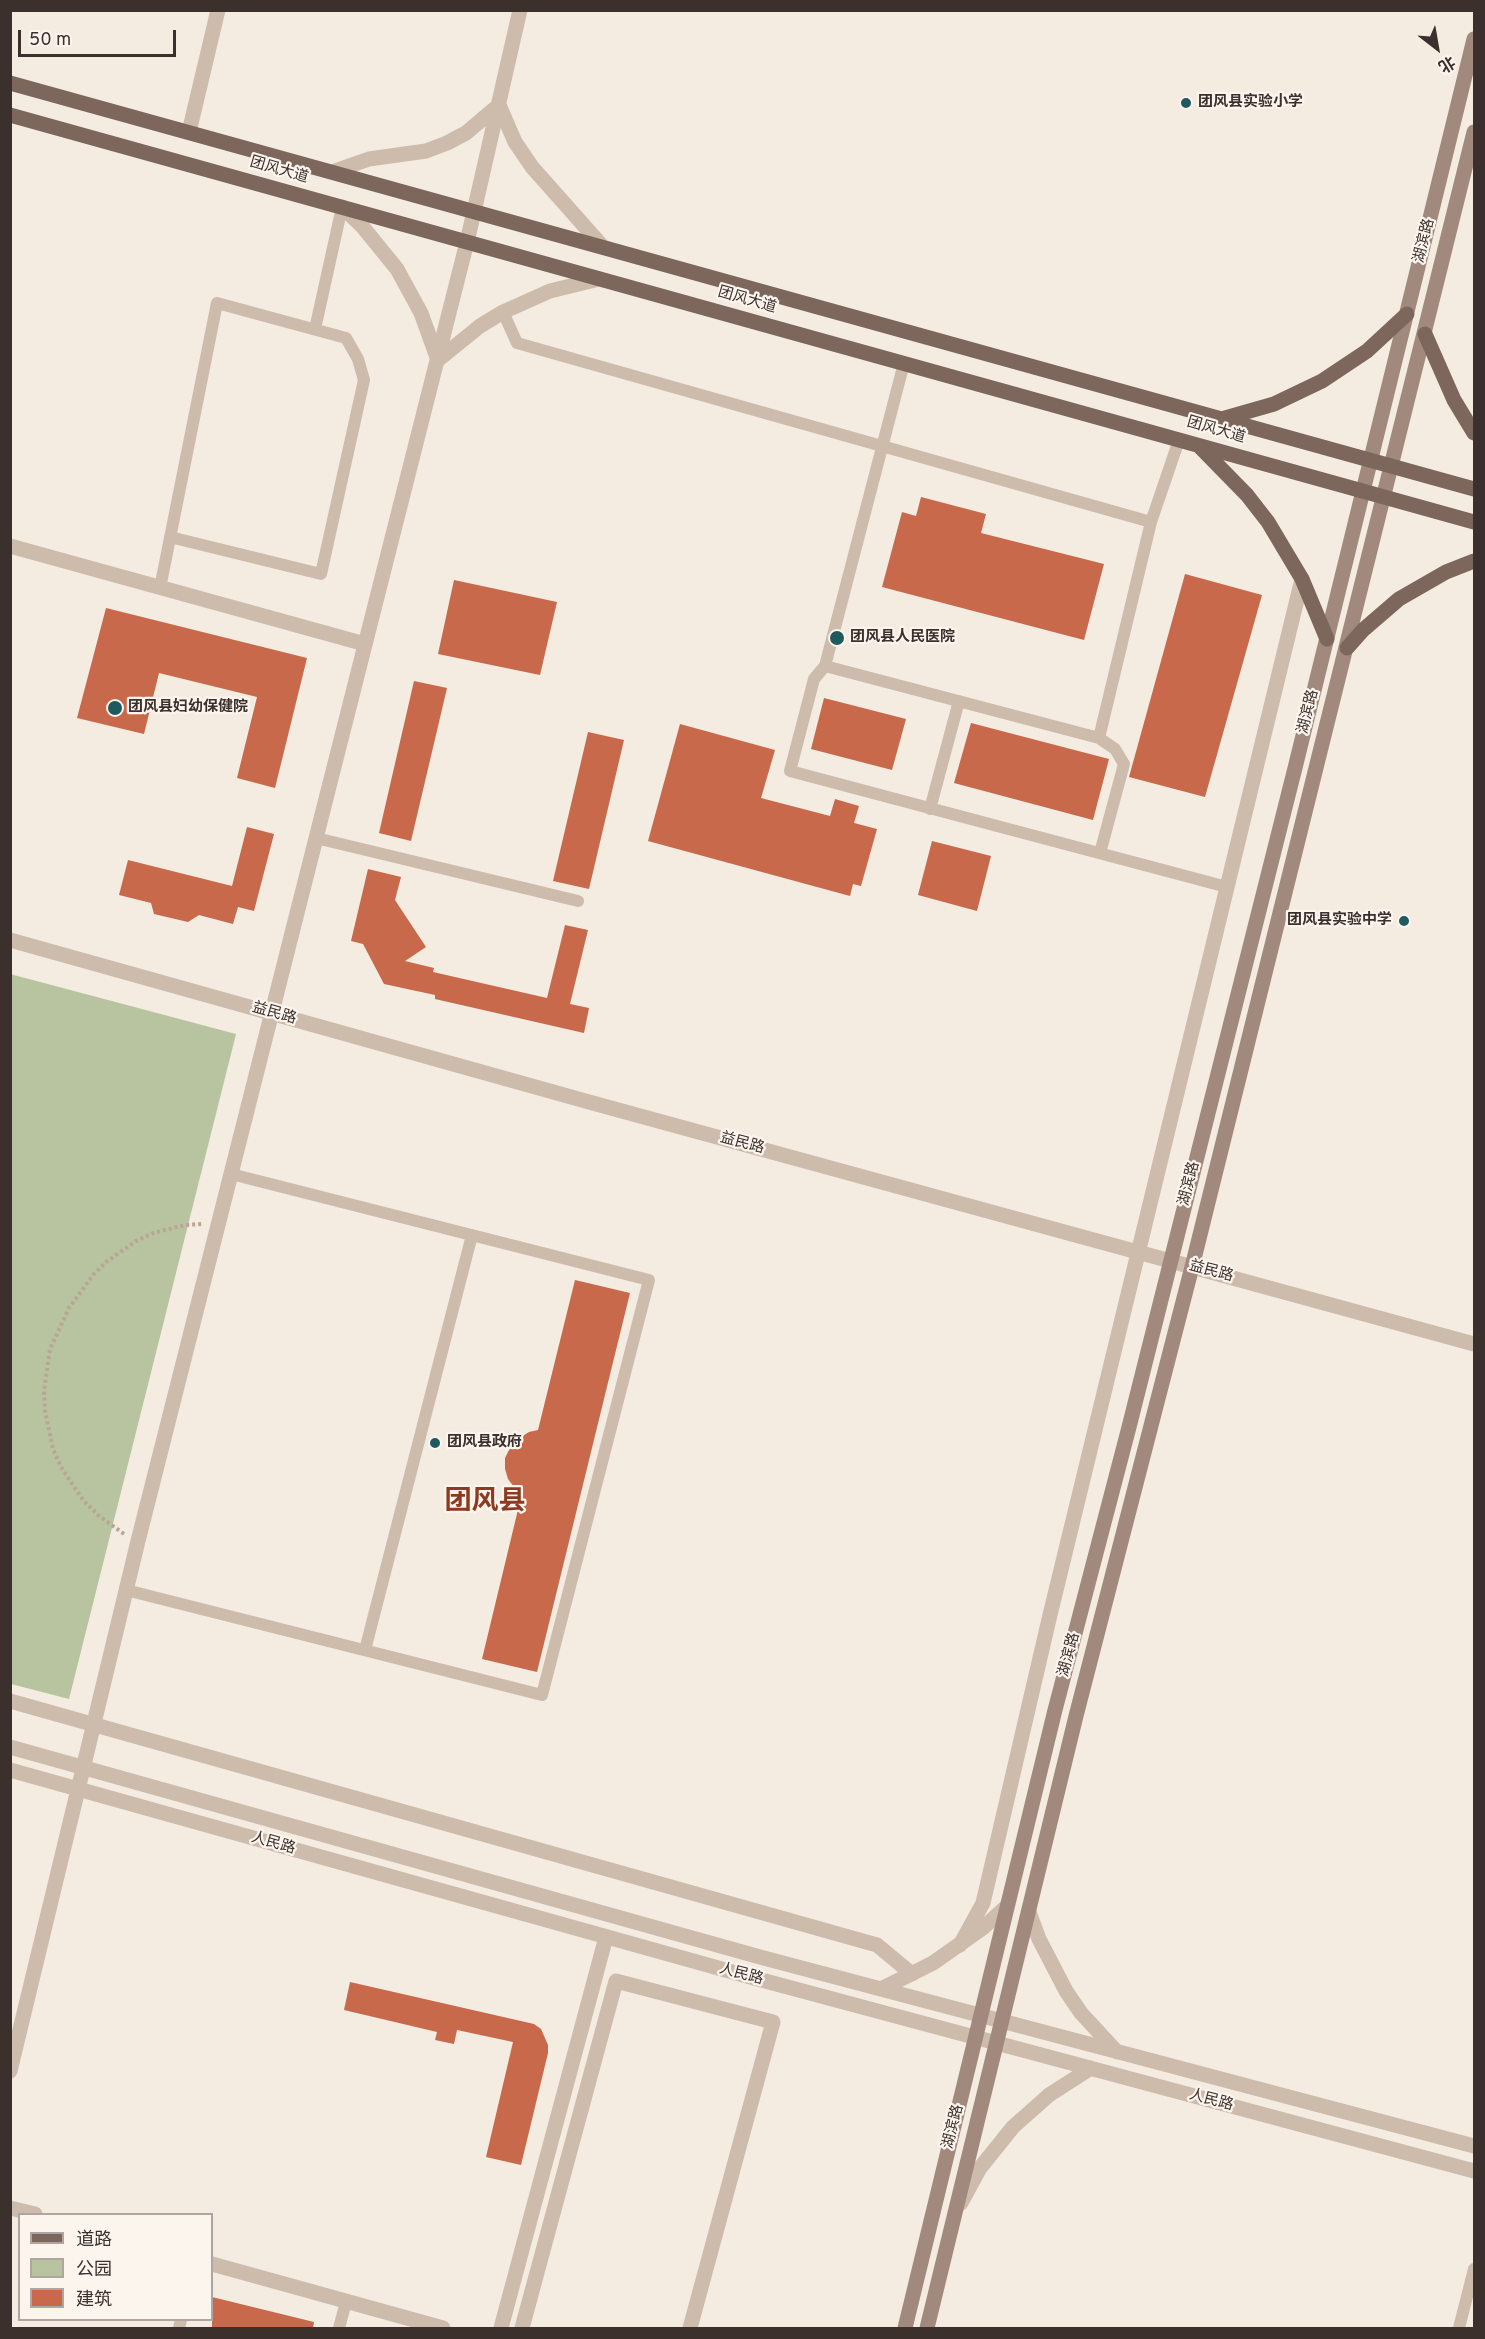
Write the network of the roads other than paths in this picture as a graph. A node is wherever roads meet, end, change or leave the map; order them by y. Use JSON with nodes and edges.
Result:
{"nodes":[{"id":1,"x":218,"y":10,"type":"edge"},
{"id":2,"x":520,"y":10,"type":"edge"},
{"id":3,"x":1474,"y":39,"type":"edge"},
{"id":4,"x":10,"y":83,"type":"edge"},
{"id":5,"x":499,"y":105,"type":"junction"},
{"id":6,"x":10,"y":115,"type":"edge"},
{"id":7,"x":189,"y":132,"type":"junction"},
{"id":8,"x":1474,"y":132,"type":"edge"},
{"id":9,"x":332,"y":172,"type":"junction"},
{"id":10,"x":342,"y":207,"type":"junction"},
{"id":11,"x":474,"y":212,"type":"junction"},
{"id":12,"x":467,"y":242,"type":"junction"},
{"id":13,"x":603,"y":247,"type":"junction"},
{"id":14,"x":599,"y":279,"type":"junction"},
{"id":15,"x":503,"y":312,"type":"junction"},
{"id":16,"x":1407,"y":314,"type":"junction"},
{"id":17,"x":315,"y":329,"type":"junction"},
{"id":18,"x":1425,"y":334,"type":"junction"},
{"id":19,"x":438,"y":360,"type":"junction"},
{"id":20,"x":904,"y":363,"type":"junction"},
{"id":21,"x":1222,"y":419,"type":"junction"},
{"id":22,"x":1474,"y":433,"type":"edge"},
{"id":23,"x":1179,"y":440,"type":"junction"},
{"id":24,"x":1198,"y":445,"type":"junction"},
{"id":25,"x":882,"y":446,"type":"junction"},
{"id":26,"x":1371,"y":460,"type":"junction"},
{"id":27,"x":1392,"y":466,"type":"junction"},
{"id":28,"x":1474,"y":489,"type":"edge"},
{"id":29,"x":1364,"y":491,"type":"junction"},
{"id":30,"x":1385,"y":497,"type":"junction"},
{"id":31,"x":1151,"y":522,"type":"junction"},
{"id":32,"x":1474,"y":522,"type":"edge"},
{"id":33,"x":170,"y":537,"type":"junction"},
{"id":34,"x":10,"y":546,"type":"edge"},
{"id":35,"x":1474,"y":561,"type":"edge"},
{"id":36,"x":1302,"y":579,"type":"junction"},
{"id":37,"x":160,"y":588,"type":"junction"},
{"id":38,"x":1327,"y":639,"type":"junction"},
{"id":39,"x":365,"y":644,"type":"junction"},
{"id":40,"x":1347,"y":648,"type":"junction"},
{"id":41,"x":825,"y":666,"type":"junction"},
{"id":42,"x":959,"y":701,"type":"junction"},
{"id":43,"x":1099,"y":738,"type":"junction"},
{"id":44,"x":930,"y":808,"type":"junction"},
{"id":45,"x":316,"y":838,"type":"junction"},
{"id":46,"x":1100,"y":853,"type":"junction"},
{"id":47,"x":1227,"y":887,"type":"junction"},
{"id":48,"x":578,"y":901,"type":"dead end"},
{"id":49,"x":10,"y":940,"type":"edge"},
{"id":50,"x":272,"y":1013,"type":"junction"},
{"id":51,"x":231,"y":1174,"type":"junction"},
{"id":52,"x":472,"y":1235,"type":"junction"},
{"id":53,"x":1138,"y":1252,"type":"junction"},
{"id":54,"x":1171,"y":1261,"type":"junction"},
{"id":55,"x":1192,"y":1267,"type":"junction"},
{"id":56,"x":1474,"y":1344,"type":"edge"},
{"id":57,"x":126,"y":1590,"type":"junction"},
{"id":58,"x":365,"y":1650,"type":"junction"},
{"id":59,"x":10,"y":1701,"type":"edge"},
{"id":60,"x":94,"y":1725,"type":"junction"},
{"id":61,"x":10,"y":1748,"type":"edge"},
{"id":62,"x":84,"y":1768,"type":"junction"},
{"id":63,"x":10,"y":1770,"type":"edge"},
{"id":64,"x":78,"y":1789,"type":"junction"},
{"id":65,"x":1007,"y":1906,"type":"junction"},
{"id":66,"x":1029,"y":1912,"type":"junction"},
{"id":67,"x":606,"y":1937,"type":"junction"},
{"id":68,"x":960,"y":1945,"type":"junction"},
{"id":69,"x":912,"y":1974,"type":"junction"},
{"id":70,"x":881,"y":1989,"type":"junction"},
{"id":71,"x":981,"y":2016,"type":"junction"},
{"id":72,"x":1002,"y":2021,"type":"junction"},
{"id":73,"x":976,"y":2038,"type":"junction"},
{"id":74,"x":997,"y":2043,"type":"junction"},
{"id":75,"x":1117,"y":2052,"type":"junction"},
{"id":76,"x":1091,"y":2068,"type":"junction"},
{"id":77,"x":10,"y":2071,"type":"edge"},
{"id":78,"x":1474,"y":2146,"type":"edge"},
{"id":79,"x":1474,"y":2170,"type":"edge"},
{"id":80,"x":10,"y":2208,"type":"edge"},
{"id":81,"x":31,"y":2213,"type":"edge"},
{"id":82,"x":955,"y":2213,"type":"junction"},
{"id":83,"x":213,"y":2264,"type":"edge"},
{"id":84,"x":1474,"y":2269,"type":"edge"},
{"id":85,"x":346,"y":2301,"type":"junction"},
{"id":86,"x":339,"y":2328,"type":"edge"},
{"id":87,"x":443,"y":2328,"type":"edge"},
{"id":88,"x":501,"y":2328,"type":"edge"},
{"id":89,"x":522,"y":2328,"type":"edge"},
{"id":90,"x":690,"y":2328,"type":"edge"},
{"id":91,"x":905,"y":2328,"type":"edge"},
{"id":92,"x":927,"y":2328,"type":"edge"},
{"id":93,"x":1459,"y":2328,"type":"edge"}],
"edges":[{"from":1,"to":7,"type":"street"},
{"from":2,"to":5,"type":"street"},
{"from":3,"to":16,"type":"main road","name":"湖滨路"},
{"from":4,"to":7,"type":"main road","name":"团风大道"},
{"from":5,"to":9,"type":"street"},
{"from":5,"to":11,"type":"street"},
{"from":5,"to":13,"type":"street"},
{"from":6,"to":10,"type":"main road","name":"团风大道"},
{"from":7,"to":9,"type":"main road","name":"团风大道"},
{"from":8,"to":18,"type":"main road","name":"湖滨路"},
{"from":9,"to":11,"type":"main road","name":"团风大道"},
{"from":10,"to":12,"type":"main road","name":"团风大道"},
{"from":10,"to":17,"type":"lane"},
{"from":10,"to":19,"type":"street"},
{"from":11,"to":12,"type":"street"},
{"from":11,"to":13,"type":"main road","name":"团风大道"},
{"from":12,"to":14,"type":"main road","name":"团风大道"},
{"from":12,"to":19,"type":"street"},
{"from":13,"to":21,"type":"main road","name":"团风大道"},
{"from":14,"to":15,"type":"street"},
{"from":14,"to":20,"type":"main road","name":"团风大道"},
{"from":15,"to":19,"type":"street"},
{"from":15,"to":25,"type":"lane"},
{"from":16,"to":21,"type":"main road"},
{"from":16,"to":26,"type":"main road","name":"湖滨路"},
{"from":17,"to":33,"type":"lane"},
{"from":17,"to":33,"type":"lane"},
{"from":18,"to":22,"type":"main road"},
{"from":18,"to":27,"type":"main road","name":"湖滨路"},
{"from":19,"to":39,"type":"street"},
{"from":20,"to":23,"type":"main road","name":"团风大道"},
{"from":20,"to":25,"type":"lane"},
{"from":21,"to":26,"type":"main road","name":"团风大道"},
{"from":23,"to":24,"type":"main road","name":"团风大道"},
{"from":23,"to":31,"type":"lane"},
{"from":24,"to":29,"type":"main road","name":"团风大道"},
{"from":24,"to":36,"type":"main road"},
{"from":25,"to":31,"type":"lane"},
{"from":25,"to":41,"type":"lane"},
{"from":26,"to":27,"type":"main road","name":"团风大道"},
{"from":26,"to":29,"type":"main road","name":"湖滨路"},
{"from":27,"to":28,"type":"main road","name":"团风大道"},
{"from":27,"to":30,"type":"main road","name":"湖滨路"},
{"from":29,"to":30,"type":"main road","name":"团风大道"},
{"from":29,"to":38,"type":"main road","name":"湖滨路"},
{"from":30,"to":32,"type":"main road","name":"团风大道"},
{"from":30,"to":40,"type":"main road","name":"湖滨路"},
{"from":31,"to":43,"type":"lane"},
{"from":33,"to":37,"type":"lane"},
{"from":34,"to":37,"type":"street"},
{"from":35,"to":40,"type":"main road"},
{"from":36,"to":38,"type":"main road"},
{"from":36,"to":47,"type":"street"},
{"from":37,"to":39,"type":"street"},
{"from":38,"to":54,"type":"main road","name":"湖滨路"},
{"from":39,"to":45,"type":"street"},
{"from":40,"to":55,"type":"main road","name":"湖滨路"},
{"from":41,"to":42,"type":"lane"},
{"from":41,"to":44,"type":"lane"},
{"from":42,"to":43,"type":"lane"},
{"from":42,"to":44,"type":"lane"},
{"from":43,"to":46,"type":"lane"},
{"from":44,"to":46,"type":"lane"},
{"from":45,"to":48,"type":"lane"},
{"from":45,"to":50,"type":"street"},
{"from":46,"to":47,"type":"lane"},
{"from":47,"to":53,"type":"street"},
{"from":49,"to":50,"type":"street","name":"益民路"},
{"from":50,"to":51,"type":"street"},
{"from":50,"to":53,"type":"street","name":"益民路"},
{"from":51,"to":52,"type":"lane"},
{"from":51,"to":57,"type":"street"},
{"from":52,"to":58,"type":"lane"},
{"from":52,"to":58,"type":"lane"},
{"from":53,"to":54,"type":"street","name":"益民路"},
{"from":53,"to":68,"type":"street"},
{"from":54,"to":55,"type":"street","name":"益民路"},
{"from":54,"to":65,"type":"main road","name":"湖滨路"},
{"from":55,"to":56,"type":"street","name":"益民路"},
{"from":55,"to":66,"type":"main road","name":"湖滨路"},
{"from":57,"to":58,"type":"lane"},
{"from":57,"to":60,"type":"street"},
{"from":59,"to":60,"type":"street"},
{"from":60,"to":62,"type":"street"},
{"from":60,"to":69,"type":"street"},
{"from":61,"to":62,"type":"street","name":"人民路"},
{"from":62,"to":64,"type":"street"},
{"from":62,"to":70,"type":"street","name":"人民路"},
{"from":63,"to":64,"type":"street","name":"人民路"},
{"from":64,"to":67,"type":"street","name":"人民路"},
{"from":64,"to":77,"type":"street"},
{"from":65,"to":68,"type":"street"},
{"from":65,"to":71,"type":"main road","name":"湖滨路"},
{"from":66,"to":72,"type":"main road","name":"湖滨路"},
{"from":66,"to":75,"type":"street"},
{"from":67,"to":73,"type":"street","name":"人民路"},
{"from":67,"to":88,"type":"street"},
{"from":68,"to":69,"type":"street"},
{"from":69,"to":70,"type":"street"},
{"from":70,"to":71,"type":"street","name":"人民路"},
{"from":71,"to":72,"type":"street","name":"人民路"},
{"from":71,"to":73,"type":"main road","name":"湖滨路"},
{"from":72,"to":74,"type":"main road","name":"湖滨路"},
{"from":72,"to":75,"type":"street","name":"人民路"},
{"from":73,"to":74,"type":"street","name":"人民路"},
{"from":73,"to":91,"type":"main road","name":"湖滨路"},
{"from":74,"to":76,"type":"street","name":"人民路"},
{"from":74,"to":82,"type":"main road","name":"湖滨路"},
{"from":75,"to":78,"type":"street","name":"人民路"},
{"from":76,"to":79,"type":"street","name":"人民路"},
{"from":76,"to":82,"type":"street"},
{"from":80,"to":81,"type":"street"},
{"from":82,"to":92,"type":"main road","name":"湖滨路"},
{"from":83,"to":85,"type":"street"},
{"from":84,"to":93,"type":"lane"},
{"from":85,"to":86,"type":"lane"},
{"from":85,"to":87,"type":"street"},
{"from":89,"to":90,"type":"street"}]}
